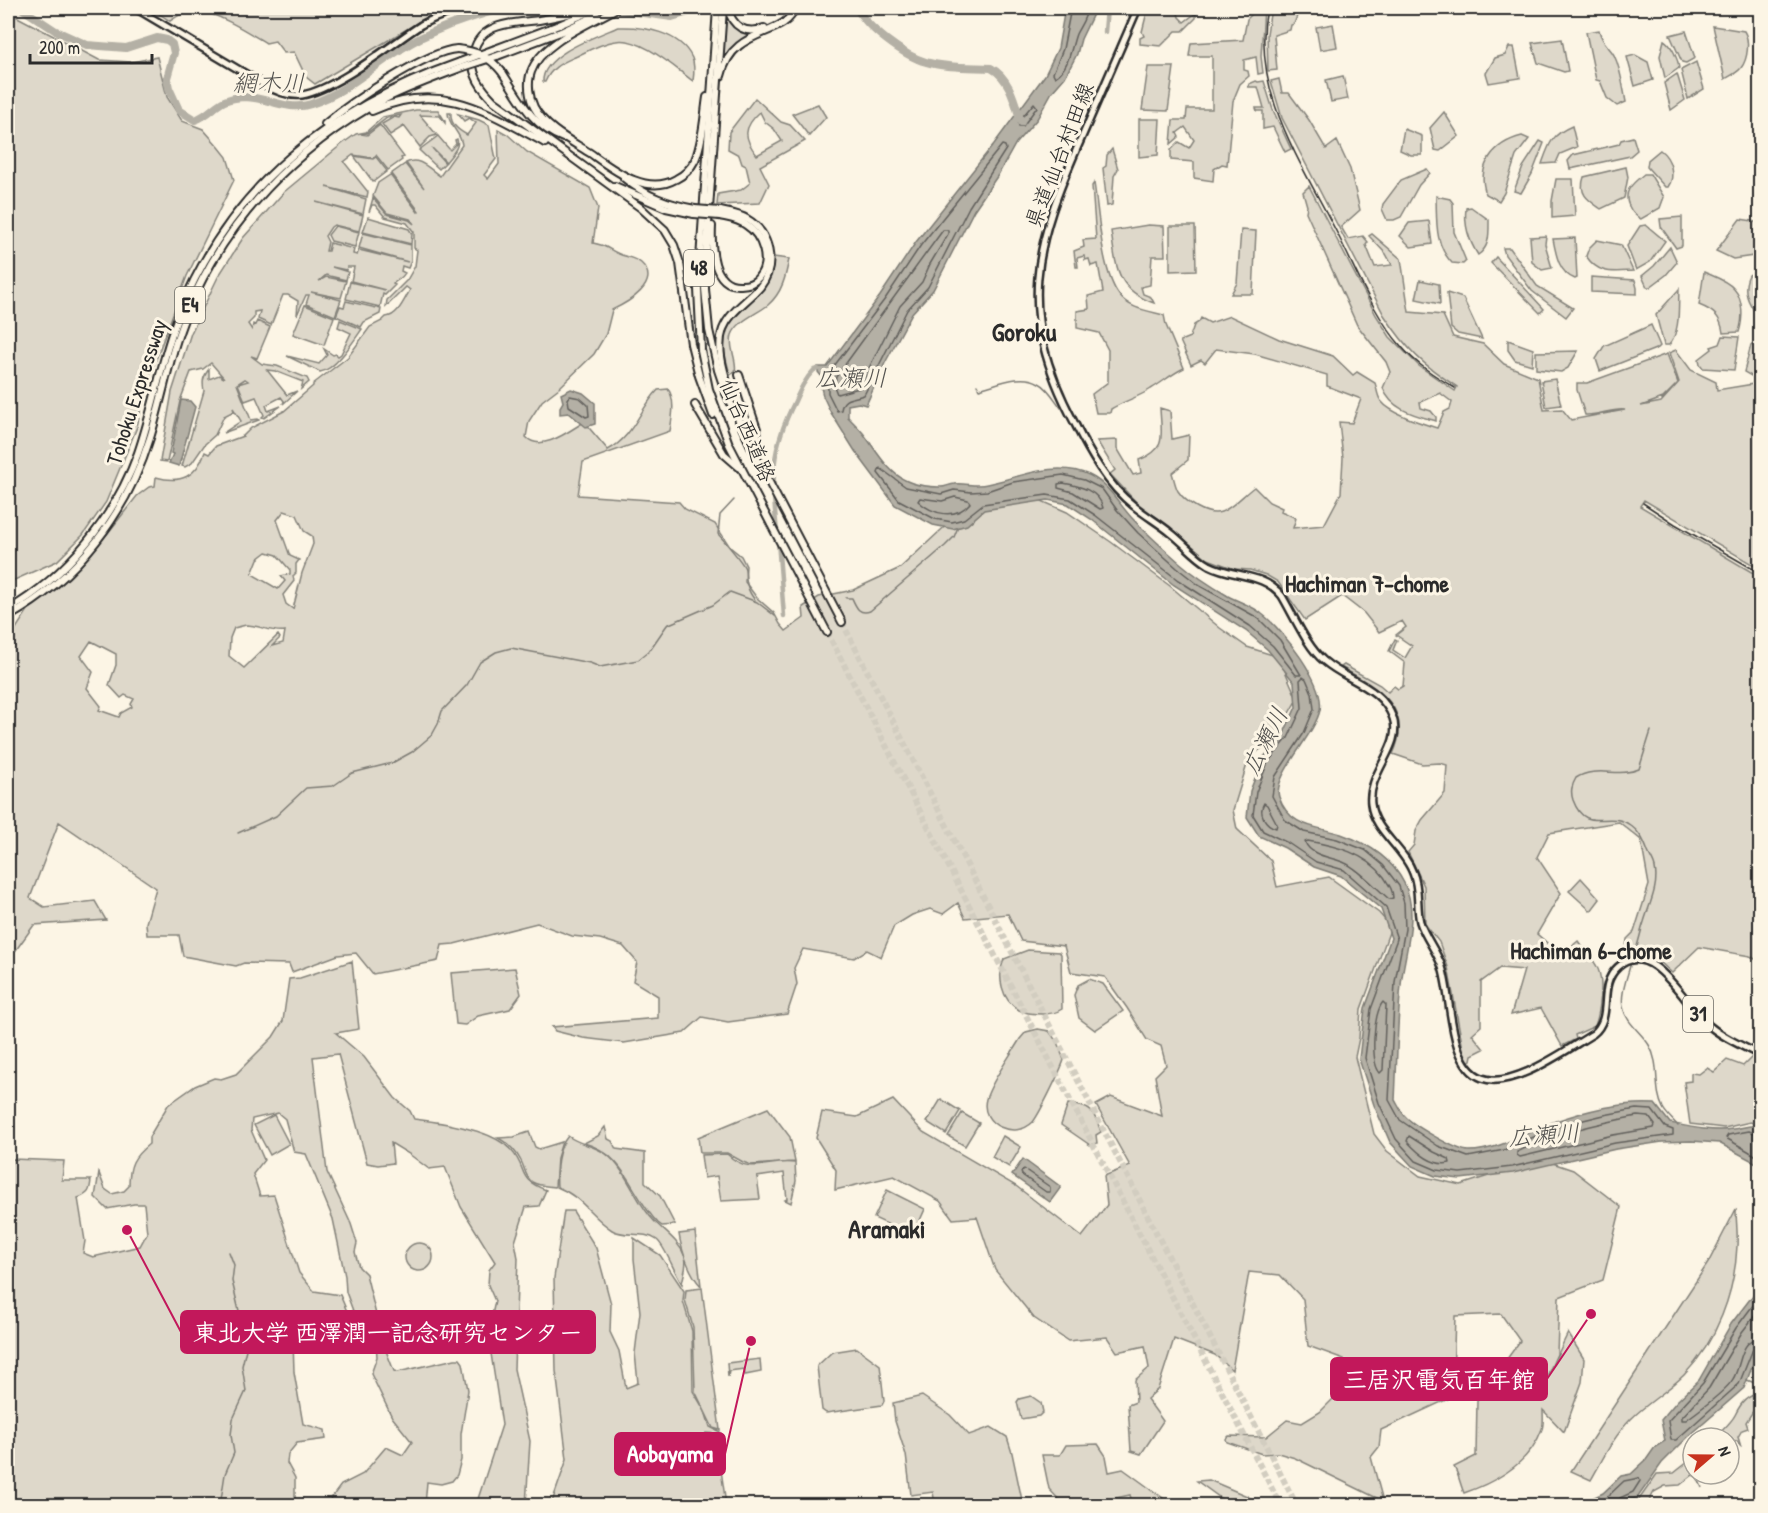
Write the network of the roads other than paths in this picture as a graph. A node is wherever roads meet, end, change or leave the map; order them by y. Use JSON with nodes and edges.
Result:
{"nodes":[{"id":1,"x":135,"y":8,"type":"edge"},
{"id":2,"x":464,"y":8,"type":"edge"},
{"id":3,"x":611,"y":8,"type":"edge"},
{"id":4,"x":617,"y":8,"type":"edge"},
{"id":5,"x":719,"y":8,"type":"edge"},
{"id":6,"x":728,"y":8,"type":"edge"},
{"id":7,"x":793,"y":8,"type":"edge"},
{"id":8,"x":1138,"y":8,"type":"edge"},
{"id":9,"x":595,"y":10,"type":"edge"},
{"id":10,"x":496,"y":52,"type":"junction"},
{"id":11,"x":461,"y":64,"type":"junction"},
{"id":12,"x":714,"y":140,"type":"junction"},
{"id":13,"x":575,"y":143,"type":"junction"},
{"id":14,"x":566,"y":155,"type":"junction"},
{"id":15,"x":291,"y":156,"type":"junction"},
{"id":16,"x":610,"y":167,"type":"junction"},
{"id":17,"x":280,"y":175,"type":"junction"},
{"id":18,"x":601,"y":179,"type":"junction"},
{"id":19,"x":694,"y":211,"type":"junction"},
{"id":20,"x":720,"y":214,"type":"junction"},
{"id":21,"x":739,"y":375,"type":"dead end"},
{"id":22,"x":695,"y":405,"type":"dead end"},
{"id":23,"x":729,"y":444,"type":"junction"},
{"id":24,"x":755,"y":450,"type":"junction"},
{"id":25,"x":761,"y":464,"type":"junction"},
{"id":26,"x":743,"y":472,"type":"junction"},
{"id":27,"x":8,"y":610,"type":"edge"},
{"id":28,"x":8,"y":617,"type":"edge"},
{"id":29,"x":842,"y":622,"type":"tunnel mouth"},
{"id":30,"x":827,"y":632,"type":"tunnel mouth"},
{"id":31,"x":1761,"y":1055,"type":"edge"}],
"edges":[{"from":1,"to":2,"type":"main road"},
{"from":3,"to":9,"type":"highway","name":"Tohoku Expressway"},
{"from":4,"to":9,"type":"highway"},
{"from":5,"to":12,"type":"highway","name":"仙台西道路","number":"48"},
{"from":5,"to":16,"type":"highway"},
{"from":5,"to":23,"type":"highway","name":"仙台西道路","number":"48"},
{"from":6,"to":7,"type":"highway"},
{"from":7,"to":12,"type":"highway"},
{"from":8,"to":31,"type":"main road","name":"県道仙台村田線","number":"31"},
{"from":9,"to":10,"type":"highway","name":"Tohoku Expressway","number":"E4"},
{"from":9,"to":10,"type":"highway","name":"Tohoku Expressway","number":"E4"},
{"from":9,"to":13,"type":"highway"},
{"from":9,"to":14,"type":"highway"},
{"from":10,"to":11,"type":"highway","name":"Tohoku Expressway","number":"E4","bridge":true},
{"from":11,"to":15,"type":"highway","name":"Tohoku Expressway","number":"E4"},
{"from":11,"to":17,"type":"highway","name":"Tohoku Expressway","number":"E4"},
{"from":12,"to":20,"type":"highway"},
{"from":12,"to":25,"type":"highway","name":"仙台西道路","number":"48"},
{"from":13,"to":15,"type":"highway","bridge":true},
{"from":13,"to":16,"type":"highway"},
{"from":14,"to":17,"type":"highway"},
{"from":14,"to":18,"type":"highway"},
{"from":15,"to":27,"type":"highway","name":"Tohoku Expressway","number":"E4"},
{"from":16,"to":19,"type":"highway"},
{"from":17,"to":28,"type":"highway","name":"Tohoku Expressway","number":"E4"},
{"from":18,"to":19,"type":"highway"},
{"from":18,"to":23,"type":"highway"},
{"from":19,"to":20,"type":"highway","bridge":true},
{"from":20,"to":24,"type":"highway"},
{"from":21,"to":24,"type":"highway"},
{"from":22,"to":26,"type":"highway"},
{"from":23,"to":26,"type":"highway","name":"仙台西道路","number":"48"},
{"from":24,"to":25,"type":"highway"},
{"from":25,"to":29,"type":"highway","name":"仙台西道路","number":"48"},
{"from":26,"to":30,"type":"highway","name":"仙台西道路","number":"48"}]}
